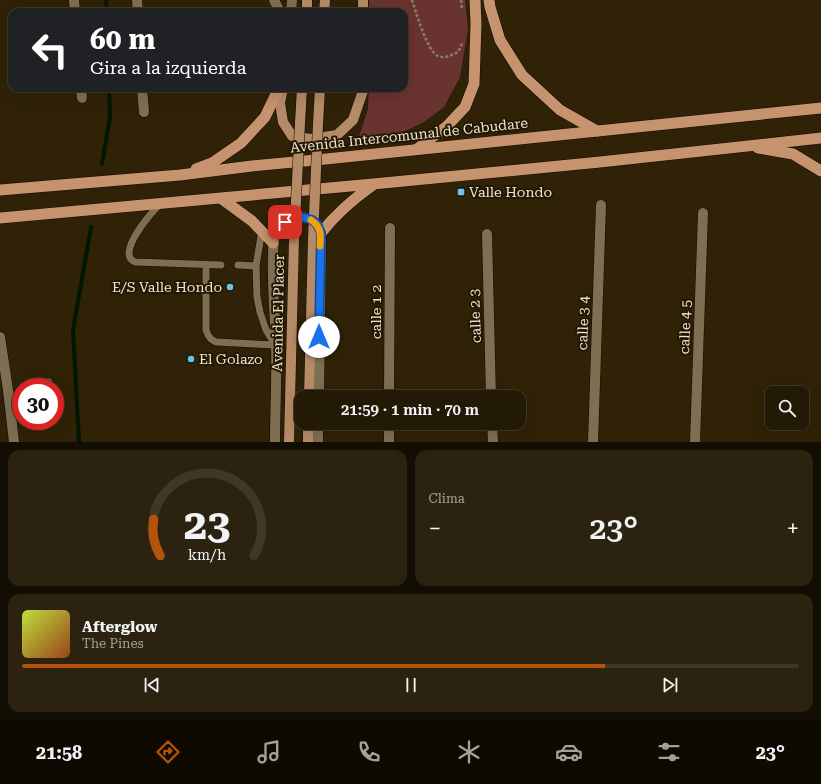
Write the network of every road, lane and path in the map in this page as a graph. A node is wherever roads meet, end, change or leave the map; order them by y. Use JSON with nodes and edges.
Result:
{"nodes":[{"id":1,"x":412,"y":0,"type":"edge"},
{"id":2,"x":461,"y":0,"type":"edge"},
{"id":3,"x":475,"y":0,"type":"edge"},
{"id":4,"x":489,"y":0,"type":"edge"},
{"id":5,"x":463,"y":15,"type":"dead end"},
{"id":6,"x":463,"y":36,"type":"dead end"},
{"id":7,"x":142,"y":92,"type":"edge"},
{"id":8,"x":276,"y":92,"type":"edge"},
{"id":9,"x":282,"y":92,"type":"edge"},
{"id":10,"x":302,"y":92,"type":"edge"},
{"id":11,"x":320,"y":92,"type":"edge"},
{"id":12,"x":363,"y":92,"type":"edge"},
{"id":13,"x":821,"y":108,"type":"edge"},
{"id":14,"x":144,"y":112,"type":"dead end"},
{"id":15,"x":597,"y":131,"type":"junction"},
{"id":16,"x":821,"y":138,"type":"edge"},
{"id":17,"x":744,"y":146,"type":"junction"},
{"id":18,"x":416,"y":150,"type":"junction"},
{"id":19,"x":821,"y":171,"type":"edge"},
{"id":20,"x":180,"y":175,"type":"junction"},
{"id":21,"x":373,"y":184,"type":"junction"},
{"id":22,"x":0,"y":190,"type":"edge"},
{"id":23,"x":222,"y":199,"type":"junction"},
{"id":24,"x":160,"y":204,"type":"junction"},
{"id":25,"x":601,"y":205,"type":"dead end"},
{"id":26,"x":703,"y":213,"type":"dead end"},
{"id":27,"x":0,"y":218,"type":"edge"},
{"id":28,"x":390,"y":228,"type":"dead end"},
{"id":29,"x":262,"y":230,"type":"junction"},
{"id":30,"x":487,"y":234,"type":"dead end"},
{"id":31,"x":317,"y":236,"type":"junction"},
{"id":32,"x":273,"y":243,"type":"junction"},
{"id":33,"x":206,"y":264,"type":"junction"},
{"id":34,"x":221,"y":265,"type":"dead end"},
{"id":35,"x":238,"y":265,"type":"dead end"},
{"id":36,"x":256,"y":266,"type":"junction"},
{"id":37,"x":0,"y":337,"type":"edge"},
{"id":38,"x":276,"y":346,"type":"junction"},
{"id":39,"x":309,"y":390,"type":"edge"},
{"id":40,"x":319,"y":390,"type":"edge"},
{"id":41,"x":389,"y":390,"type":"edge"},
{"id":42,"x":491,"y":390,"type":"edge"},
{"id":43,"x":4,"y":391,"type":"edge"},
{"id":44,"x":308,"y":430,"type":"edge"},
{"id":45,"x":318,"y":430,"type":"edge"},
{"id":46,"x":389,"y":430,"type":"edge"},
{"id":47,"x":492,"y":430,"type":"edge"},
{"id":48,"x":14,"y":442,"type":"edge"},
{"id":49,"x":275,"y":442,"type":"edge"},
{"id":50,"x":289,"y":442,"type":"edge"},
{"id":51,"x":308,"y":442,"type":"edge"},
{"id":52,"x":318,"y":442,"type":"edge"},
{"id":53,"x":389,"y":442,"type":"edge"},
{"id":54,"x":493,"y":442,"type":"edge"},
{"id":55,"x":593,"y":442,"type":"edge"},
{"id":56,"x":695,"y":442,"type":"edge"}],
"edges":[{"from":1,"to":6,"type":"path"},
{"from":2,"to":5,"type":"path"},
{"from":3,"to":18,"type":"highway"},
{"from":4,"to":15,"type":"highway"},
{"from":7,"to":14,"type":"street"},
{"from":8,"to":20,"type":"highway"},
{"from":9,"to":12,"type":"main road"},
{"from":10,"to":50,"type":"main road","name":"Avenida El Placer","bridge":true},
{"from":11,"to":31,"type":"main road","bridge":true},
{"from":13,"to":15,"type":"highway","name":"Avenida Intercomunal de Cabudare"},
{"from":15,"to":18,"type":"highway","name":"Avenida Intercomunal de Cabudare"},
{"from":16,"to":17,"type":"highway"},
{"from":17,"to":19,"type":"highway"},
{"from":17,"to":21,"type":"highway"},
{"from":18,"to":20,"type":"highway","name":"Avenida Intercomunal de Cabudare"},
{"from":20,"to":22,"type":"highway","name":"Avenida Intercomunal de Cabudare"},
{"from":21,"to":23,"type":"highway"},
{"from":21,"to":31,"type":"highway"},
{"from":23,"to":24,"type":"highway"},
{"from":23,"to":29,"type":"highway"},
{"from":24,"to":27,"type":"highway"},
{"from":24,"to":33,"type":"lane"},
{"from":25,"to":55,"type":"street","name":"calle 3 4"},
{"from":26,"to":56,"type":"street","name":"calle 4 5"},
{"from":28,"to":41,"type":"street","name":"calle 1 2"},
{"from":29,"to":32,"type":"highway"},
{"from":29,"to":36,"type":"lane"},
{"from":30,"to":42,"type":"street","name":"calle 2 3"},
{"from":31,"to":32,"type":"street"},
{"from":31,"to":39,"type":"main road"},
{"from":31,"to":40,"type":"street"},
{"from":32,"to":38,"type":"street"},
{"from":33,"to":34,"type":"lane"},
{"from":33,"to":38,"type":"lane"},
{"from":35,"to":36,"type":"lane"},
{"from":36,"to":38,"type":"lane"},
{"from":37,"to":43,"type":"street"},
{"from":38,"to":49,"type":"street"},
{"from":43,"to":48,"type":"street"},
{"from":44,"to":51,"type":"main road"},
{"from":45,"to":52,"type":"street"},
{"from":46,"to":53,"type":"street"},
{"from":47,"to":54,"type":"street"}]}
